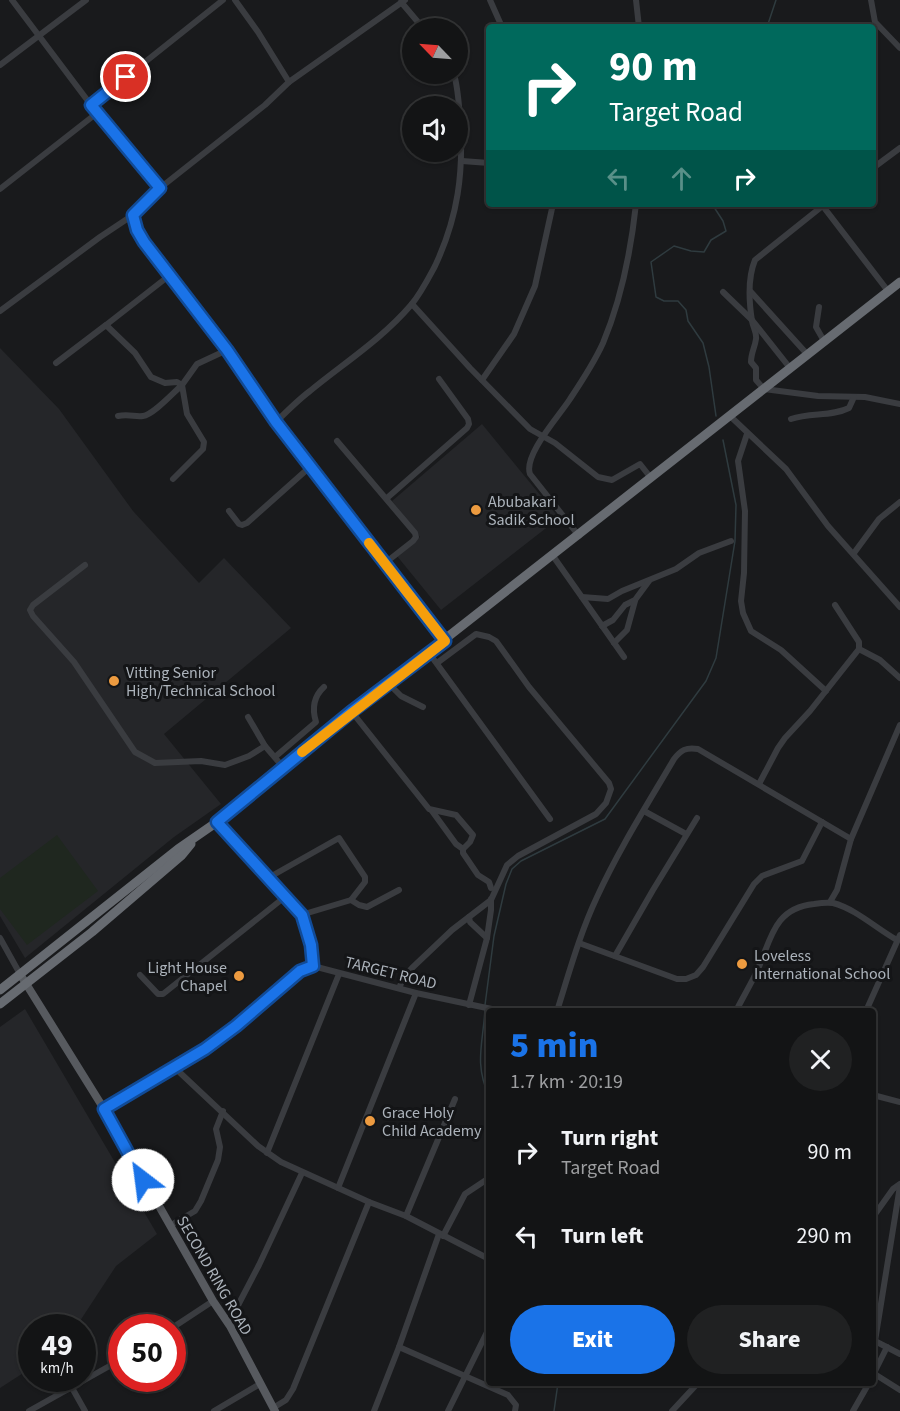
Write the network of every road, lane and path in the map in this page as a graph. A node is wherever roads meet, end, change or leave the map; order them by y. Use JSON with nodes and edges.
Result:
{"nodes":[{"id":1,"x":12,"y":0,"type":"edge"},
{"id":2,"x":86,"y":0,"type":"edge"},
{"id":3,"x":223,"y":0,"type":"edge"},
{"id":4,"x":235,"y":0,"type":"edge"},
{"id":5,"x":490,"y":0,"type":"edge"},
{"id":6,"x":636,"y":0,"type":"edge"},
{"id":7,"x":871,"y":0,"type":"edge"},
{"id":8,"x":403,"y":1,"type":"edge"},
{"id":9,"x":416,"y":18,"type":"edge"},
{"id":10,"x":501,"y":24,"type":"edge"},
{"id":11,"x":639,"y":24,"type":"edge"},
{"id":12,"x":39,"y":34,"type":"junction"},
{"id":13,"x":900,"y":48,"type":"edge"},
{"id":14,"x":0,"y":65,"type":"edge"},
{"id":15,"x":289,"y":82,"type":"junction"},
{"id":16,"x":91,"y":105,"type":"junction"},
{"id":17,"x":97,"y":113,"type":"junction"},
{"id":18,"x":900,"y":148,"type":"edge"},
{"id":19,"x":468,"y":161,"type":"edge"},
{"id":20,"x":462,"y":162,"type":"edge"},
{"id":21,"x":486,"y":163,"type":"edge"},
{"id":22,"x":876,"y":166,"type":"edge"},
{"id":23,"x":160,"y":188,"type":"junction"},
{"id":24,"x":0,"y":189,"type":"edge"},
{"id":25,"x":552,"y":207,"type":"edge"},
{"id":26,"x":635,"y":207,"type":"edge"},
{"id":27,"x":821,"y":207,"type":"edge"},
{"id":28,"x":825,"y":207,"type":"edge"},
{"id":29,"x":133,"y":215,"type":"junction"},
{"id":30,"x":170,"y":275,"type":"junction"},
{"id":31,"x":900,"y":282,"type":"edge"},
{"id":32,"x":751,"y":291,"type":"junction"},
{"id":33,"x":888,"y":291,"type":"junction"},
{"id":34,"x":723,"y":292,"type":"dead end"},
{"id":35,"x":412,"y":304,"type":"junction"},
{"id":36,"x":819,"y":307,"type":"dead end"},
{"id":37,"x":0,"y":311,"type":"edge"},
{"id":38,"x":752,"y":321,"type":"junction"},
{"id":39,"x":106,"y":325,"type":"junction"},
{"id":40,"x":824,"y":341,"type":"junction"},
{"id":41,"x":227,"y":350,"type":"junction"},
{"id":42,"x":807,"y":354,"type":"junction"},
{"id":43,"x":56,"y":363,"type":"dead end"},
{"id":44,"x":790,"y":368,"type":"junction"},
{"id":45,"x":439,"y":379,"type":"dead end"},
{"id":46,"x":482,"y":380,"type":"junction"},
{"id":47,"x":182,"y":385,"type":"junction"},
{"id":48,"x":764,"y":388,"type":"junction"},
{"id":49,"x":854,"y":397,"type":"junction"},
{"id":50,"x":900,"y":404,"type":"edge"},
{"id":51,"x":118,"y":416,"type":"dead end"},
{"id":52,"x":726,"y":419,"type":"junction"},
{"id":53,"x":791,"y":419,"type":"dead end"},
{"id":54,"x":276,"y":422,"type":"junction"},
{"id":55,"x":747,"y":434,"type":"junction"},
{"id":56,"x":544,"y":437,"type":"junction"},
{"id":57,"x":337,"y":441,"type":"dead end"},
{"id":58,"x":311,"y":466,"type":"junction"},
{"id":59,"x":651,"y":478,"type":"junction"},
{"id":60,"x":173,"y":479,"type":"dead end"},
{"id":61,"x":387,"y":498,"type":"junction"},
{"id":62,"x":900,"y":502,"type":"edge"},
{"id":63,"x":228,"y":511,"type":"dead end"},
{"id":64,"x":579,"y":536,"type":"junction"},
{"id":65,"x":731,"y":541,"type":"dead end"},
{"id":66,"x":854,"y":554,"type":"junction"},
{"id":67,"x":553,"y":556,"type":"junction"},
{"id":68,"x":385,"y":563,"type":"junction"},
{"id":69,"x":85,"y":565,"type":"dead end"},
{"id":70,"x":650,"y":580,"type":"junction"},
{"id":71,"x":582,"y":597,"type":"junction"},
{"id":72,"x":635,"y":600,"type":"junction"},
{"id":73,"x":835,"y":605,"type":"dead end"},
{"id":74,"x":900,"y":607,"type":"edge"},
{"id":75,"x":602,"y":626,"type":"junction"},
{"id":76,"x":445,"y":641,"type":"junction"},
{"id":77,"x":614,"y":643,"type":"junction"},
{"id":78,"x":859,"y":649,"type":"junction"},
{"id":79,"x":429,"y":653,"type":"junction"},
{"id":80,"x":624,"y":657,"type":"dead end"},
{"id":81,"x":437,"y":663,"type":"junction"},
{"id":82,"x":900,"y":678,"type":"edge"},
{"id":83,"x":389,"y":684,"type":"junction"},
{"id":84,"x":324,"y":687,"type":"dead end"},
{"id":85,"x":826,"y":691,"type":"junction"},
{"id":86,"x":423,"y":707,"type":"dead end"},
{"id":87,"x":351,"y":712,"type":"junction"},
{"id":88,"x":248,"y":717,"type":"dead end"},
{"id":89,"x":900,"y":725,"type":"edge"},
{"id":90,"x":265,"y":746,"type":"junction"},
{"id":91,"x":275,"y":757,"type":"junction"},
{"id":92,"x":283,"y":767,"type":"junction"},
{"id":93,"x":759,"y":784,"type":"junction"},
{"id":94,"x":432,"y":811,"type":"junction"},
{"id":95,"x":644,"y":811,"type":"junction"},
{"id":96,"x":698,"y":818,"type":"dead end"},
{"id":97,"x":550,"y":819,"type":"dead end"},
{"id":98,"x":217,"y":822,"type":"junction"},
{"id":99,"x":822,"y":822,"type":"junction"},
{"id":100,"x":201,"y":834,"type":"junction"},
{"id":101,"x":686,"y":834,"type":"junction"},
{"id":102,"x":851,"y":839,"type":"junction"},
{"id":103,"x":463,"y":849,"type":"junction"},
{"id":104,"x":268,"y":878,"type":"junction"},
{"id":105,"x":501,"y":879,"type":"junction"},
{"id":106,"x":491,"y":888,"type":"junction"},
{"id":107,"x":399,"y":890,"type":"dead end"},
{"id":108,"x":286,"y":897,"type":"junction"},
{"id":109,"x":351,"y":900,"type":"junction"},
{"id":110,"x":491,"y":900,"type":"junction"},
{"id":111,"x":830,"y":902,"type":"junction"},
{"id":112,"x":302,"y":915,"type":"junction"},
{"id":113,"x":469,"y":917,"type":"junction"},
{"id":114,"x":0,"y":938,"type":"edge"},
{"id":115,"x":487,"y":938,"type":"junction"},
{"id":116,"x":899,"y":938,"type":"edge"},
{"id":117,"x":579,"y":943,"type":"junction"},
{"id":118,"x":615,"y":956,"type":"junction"},
{"id":119,"x":313,"y":966,"type":"junction"},
{"id":120,"x":20,"y":974,"type":"junction"},
{"id":121,"x":339,"y":974,"type":"junction"},
{"id":122,"x":140,"y":975,"type":"dead end"},
{"id":123,"x":26,"y":984,"type":"junction"},
{"id":124,"x":399,"y":988,"type":"junction"},
{"id":125,"x":0,"y":990,"type":"edge"},
{"id":126,"x":416,"y":993,"type":"junction"},
{"id":127,"x":0,"y":1004,"type":"edge"},
{"id":128,"x":471,"y":1005,"type":"junction"},
{"id":129,"x":489,"y":1008,"type":"edge"},
{"id":130,"x":558,"y":1008,"type":"edge"},
{"id":131,"x":738,"y":1008,"type":"edge"},
{"id":132,"x":867,"y":1008,"type":"edge"},
{"id":133,"x":175,"y":1068,"type":"junction"},
{"id":134,"x":876,"y":1096,"type":"edge"},
{"id":135,"x":454,"y":1099,"type":"dead end"},
{"id":136,"x":900,"y":1102,"type":"edge"},
{"id":137,"x":104,"y":1109,"type":"junction"},
{"id":138,"x":223,"y":1111,"type":"junction"},
{"id":139,"x":267,"y":1153,"type":"junction"},
{"id":140,"x":302,"y":1173,"type":"junction"},
{"id":141,"x":486,"y":1180,"type":"edge"},
{"id":142,"x":900,"y":1185,"type":"edge"},
{"id":143,"x":338,"y":1188,"type":"junction"},
{"id":144,"x":369,"y":1202,"type":"junction"},
{"id":145,"x":876,"y":1213,"type":"edge"},
{"id":146,"x":406,"y":1216,"type":"junction"},
{"id":147,"x":171,"y":1225,"type":"junction"},
{"id":148,"x":441,"y":1235,"type":"junction"},
{"id":149,"x":486,"y":1258,"type":"edge"},
{"id":150,"x":213,"y":1300,"type":"junction"},
{"id":151,"x":186,"y":1318,"type":"edge"},
{"id":152,"x":230,"y":1326,"type":"junction"},
{"id":153,"x":876,"y":1328,"type":"edge"},
{"id":154,"x":486,"y":1334,"type":"edge"},
{"id":155,"x":876,"y":1341,"type":"edge"},
{"id":156,"x":399,"y":1347,"type":"junction"},
{"id":157,"x":887,"y":1347,"type":"junction"},
{"id":158,"x":900,"y":1354,"type":"edge"},
{"id":159,"x":876,"y":1368,"type":"edge"},
{"id":160,"x":465,"y":1376,"type":"junction"},
{"id":161,"x":876,"y":1376,"type":"edge"},
{"id":162,"x":260,"y":1384,"type":"junction"},
{"id":163,"x":486,"y":1385,"type":"edge"},
{"id":164,"x":488,"y":1386,"type":"edge"},
{"id":165,"x":695,"y":1386,"type":"edge"},
{"id":166,"x":867,"y":1386,"type":"edge"},
{"id":167,"x":900,"y":1390,"type":"edge"},
{"id":168,"x":61,"y":1392,"type":"edge"},
{"id":169,"x":74,"y":1392,"type":"edge"},
{"id":170,"x":274,"y":1410,"type":"edge"},
{"id":171,"x":29,"y":1411,"type":"edge"},
{"id":172,"x":84,"y":1411,"type":"edge"},
{"id":173,"x":214,"y":1411,"type":"edge"},
{"id":174,"x":374,"y":1411,"type":"edge"},
{"id":175,"x":448,"y":1411,"type":"edge"},
{"id":176,"x":516,"y":1411,"type":"edge"},
{"id":177,"x":672,"y":1411,"type":"edge"},
{"id":178,"x":853,"y":1411,"type":"edge"}],
"edges":[{"from":1,"to":12,"type":"street"},
{"from":2,"to":12,"type":"street"},
{"from":3,"to":16,"type":"street"},
{"from":4,"to":15,"type":"street"},
{"from":5,"to":10,"type":"street"},
{"from":6,"to":11,"type":"street"},
{"from":7,"to":13,"type":"street"},
{"from":8,"to":9,"type":"street"},
{"from":8,"to":15,"type":"street"},
{"from":12,"to":14,"type":"street"},
{"from":12,"to":16,"type":"street"},
{"from":15,"to":23,"type":"street"},
{"from":16,"to":17,"type":"street"},
{"from":17,"to":23,"type":"street"},
{"from":17,"to":24,"type":"street"},
{"from":18,"to":22,"type":"street"},
{"from":19,"to":21,"type":"street"},
{"from":20,"to":35,"type":"street"},
{"from":23,"to":29,"type":"street"},
{"from":25,"to":46,"type":"street"},
{"from":26,"to":56,"type":"street"},
{"from":27,"to":32,"type":"street"},
{"from":28,"to":33,"type":"street"},
{"from":29,"to":30,"type":"street"},
{"from":29,"to":37,"type":"street"},
{"from":30,"to":39,"type":"street"},
{"from":30,"to":41,"type":"street"},
{"from":31,"to":33,"type":"highway"},
{"from":32,"to":38,"type":"street"},
{"from":32,"to":42,"type":"street"},
{"from":33,"to":40,"type":"highway"},
{"from":34,"to":38,"type":"street"},
{"from":35,"to":46,"type":"street"},
{"from":35,"to":54,"type":"street"},
{"from":36,"to":40,"type":"street"},
{"from":38,"to":44,"type":"street"},
{"from":38,"to":48,"type":"street"},
{"from":39,"to":43,"type":"street"},
{"from":39,"to":47,"type":"street"},
{"from":40,"to":42,"type":"highway"},
{"from":41,"to":47,"type":"street"},
{"from":41,"to":54,"type":"street"},
{"from":42,"to":44,"type":"highway"},
{"from":44,"to":48,"type":"highway"},
{"from":45,"to":61,"type":"street"},
{"from":46,"to":56,"type":"street"},
{"from":47,"to":51,"type":"street"},
{"from":47,"to":60,"type":"street"},
{"from":48,"to":49,"type":"street"},
{"from":48,"to":52,"type":"highway"},
{"from":49,"to":50,"type":"street"},
{"from":49,"to":53,"type":"street"},
{"from":52,"to":55,"type":"street"},
{"from":52,"to":59,"type":"highway"},
{"from":54,"to":58,"type":"street"},
{"from":55,"to":66,"type":"street"},
{"from":55,"to":85,"type":"street"},
{"from":56,"to":59,"type":"street"},
{"from":56,"to":64,"type":"street"},
{"from":57,"to":61,"type":"street"},
{"from":58,"to":63,"type":"street"},
{"from":58,"to":68,"type":"street"},
{"from":59,"to":64,"type":"highway"},
{"from":61,"to":68,"type":"street"},
{"from":62,"to":66,"type":"street"},
{"from":64,"to":67,"type":"highway"},
{"from":65,"to":70,"type":"street"},
{"from":66,"to":74,"type":"street"},
{"from":67,"to":71,"type":"street"},
{"from":67,"to":76,"type":"highway"},
{"from":68,"to":76,"type":"street"},
{"from":69,"to":90,"type":"street"},
{"from":70,"to":71,"type":"street"},
{"from":70,"to":72,"type":"street"},
{"from":71,"to":75,"type":"street"},
{"from":72,"to":75,"type":"street"},
{"from":72,"to":77,"type":"street"},
{"from":73,"to":78,"type":"street"},
{"from":75,"to":77,"type":"street"},
{"from":76,"to":79,"type":"highway"},
{"from":77,"to":80,"type":"street"},
{"from":78,"to":82,"type":"street"},
{"from":78,"to":85,"type":"street"},
{"from":79,"to":81,"type":"street"},
{"from":79,"to":83,"type":"highway"},
{"from":81,"to":97,"type":"street"},
{"from":81,"to":105,"type":"street"},
{"from":83,"to":86,"type":"street"},
{"from":83,"to":87,"type":"highway"},
{"from":84,"to":91,"type":"street"},
{"from":85,"to":93,"type":"street"},
{"from":87,"to":92,"type":"highway"},
{"from":87,"to":94,"type":"street"},
{"from":88,"to":90,"type":"street"},
{"from":89,"to":102,"type":"street"},
{"from":90,"to":91,"type":"street"},
{"from":91,"to":92,"type":"street"},
{"from":92,"to":98,"type":"highway"},
{"from":93,"to":95,"type":"street"},
{"from":93,"to":99,"type":"street"},
{"from":94,"to":103,"type":"street"},
{"from":94,"to":103,"type":"street"},
{"from":95,"to":101,"type":"street"},
{"from":95,"to":117,"type":"street"},
{"from":96,"to":101,"type":"street"},
{"from":98,"to":100,"type":"highway"},
{"from":98,"to":104,"type":"street"},
{"from":99,"to":102,"type":"street"},
{"from":99,"to":118,"type":"street"},
{"from":100,"to":120,"type":"highway"},
{"from":100,"to":123,"type":"highway"},
{"from":101,"to":118,"type":"street"},
{"from":102,"to":111,"type":"street"},
{"from":103,"to":106,"type":"street"},
{"from":104,"to":108,"type":"street"},
{"from":104,"to":109,"type":"street"},
{"from":105,"to":106,"type":"street"},
{"from":105,"to":110,"type":"street"},
{"from":106,"to":110,"type":"street"},
{"from":107,"to":109,"type":"street"},
{"from":108,"to":112,"type":"street"},
{"from":108,"to":122,"type":"street"},
{"from":109,"to":112,"type":"street"},
{"from":110,"to":113,"type":"street"},
{"from":110,"to":115,"type":"street"},
{"from":111,"to":116,"type":"street"},
{"from":111,"to":131,"type":"street"},
{"from":112,"to":119,"type":"street"},
{"from":113,"to":115,"type":"street"},
{"from":113,"to":124,"type":"street"},
{"from":114,"to":120,"type":"street","name":"SECOND RING ROAD"},
{"from":115,"to":128,"type":"street"},
{"from":116,"to":132,"type":"street"},
{"from":117,"to":118,"type":"street"},
{"from":117,"to":130,"type":"street"},
{"from":119,"to":121,"type":"street","name":"TARGET ROAD"},
{"from":119,"to":133,"type":"street"},
{"from":120,"to":123,"type":"main road","name":"SECOND RING ROAD"},
{"from":120,"to":125,"type":"highway"},
{"from":121,"to":124,"type":"street","name":"TARGET ROAD"},
{"from":121,"to":139,"type":"street"},
{"from":123,"to":127,"type":"highway"},
{"from":123,"to":137,"type":"main road","name":"SECOND RING ROAD"},
{"from":124,"to":126,"type":"street","name":"TARGET ROAD"},
{"from":126,"to":128,"type":"street","name":"TARGET ROAD"},
{"from":126,"to":143,"type":"street"},
{"from":128,"to":129,"type":"street","name":"TARGET ROAD"},
{"from":133,"to":137,"type":"street"},
{"from":133,"to":138,"type":"street"},
{"from":134,"to":136,"type":"street"},
{"from":135,"to":146,"type":"street"},
{"from":137,"to":147,"type":"main road","name":"SECOND RING ROAD"},
{"from":138,"to":139,"type":"street"},
{"from":138,"to":147,"type":"street"},
{"from":139,"to":140,"type":"street"},
{"from":140,"to":143,"type":"street"},
{"from":140,"to":152,"type":"street"},
{"from":141,"to":148,"type":"street"},
{"from":142,"to":145,"type":"street"},
{"from":142,"to":153,"type":"street"},
{"from":143,"to":144,"type":"street"},
{"from":144,"to":146,"type":"street"},
{"from":144,"to":170,"type":"street"},
{"from":146,"to":148,"type":"street"},
{"from":147,"to":150,"type":"main road","name":"SECOND RING ROAD"},
{"from":148,"to":149,"type":"street"},
{"from":148,"to":156,"type":"street"},
{"from":150,"to":151,"type":"street"},
{"from":150,"to":152,"type":"main road","name":"SECOND RING ROAD"},
{"from":152,"to":162,"type":"main road","name":"SECOND RING ROAD"},
{"from":154,"to":160,"type":"street"},
{"from":155,"to":157,"type":"street"},
{"from":156,"to":160,"type":"street"},
{"from":156,"to":174,"type":"street"},
{"from":157,"to":158,"type":"street"},
{"from":157,"to":159,"type":"street"},
{"from":160,"to":163,"type":"street"},
{"from":160,"to":175,"type":"street"},
{"from":161,"to":167,"type":"street"},
{"from":162,"to":170,"type":"main road","name":"SECOND RING ROAD"},
{"from":162,"to":173,"type":"street"},
{"from":164,"to":176,"type":"street"},
{"from":165,"to":177,"type":"street"},
{"from":166,"to":178,"type":"street"},
{"from":168,"to":171,"type":"street"},
{"from":169,"to":172,"type":"street"}]}
